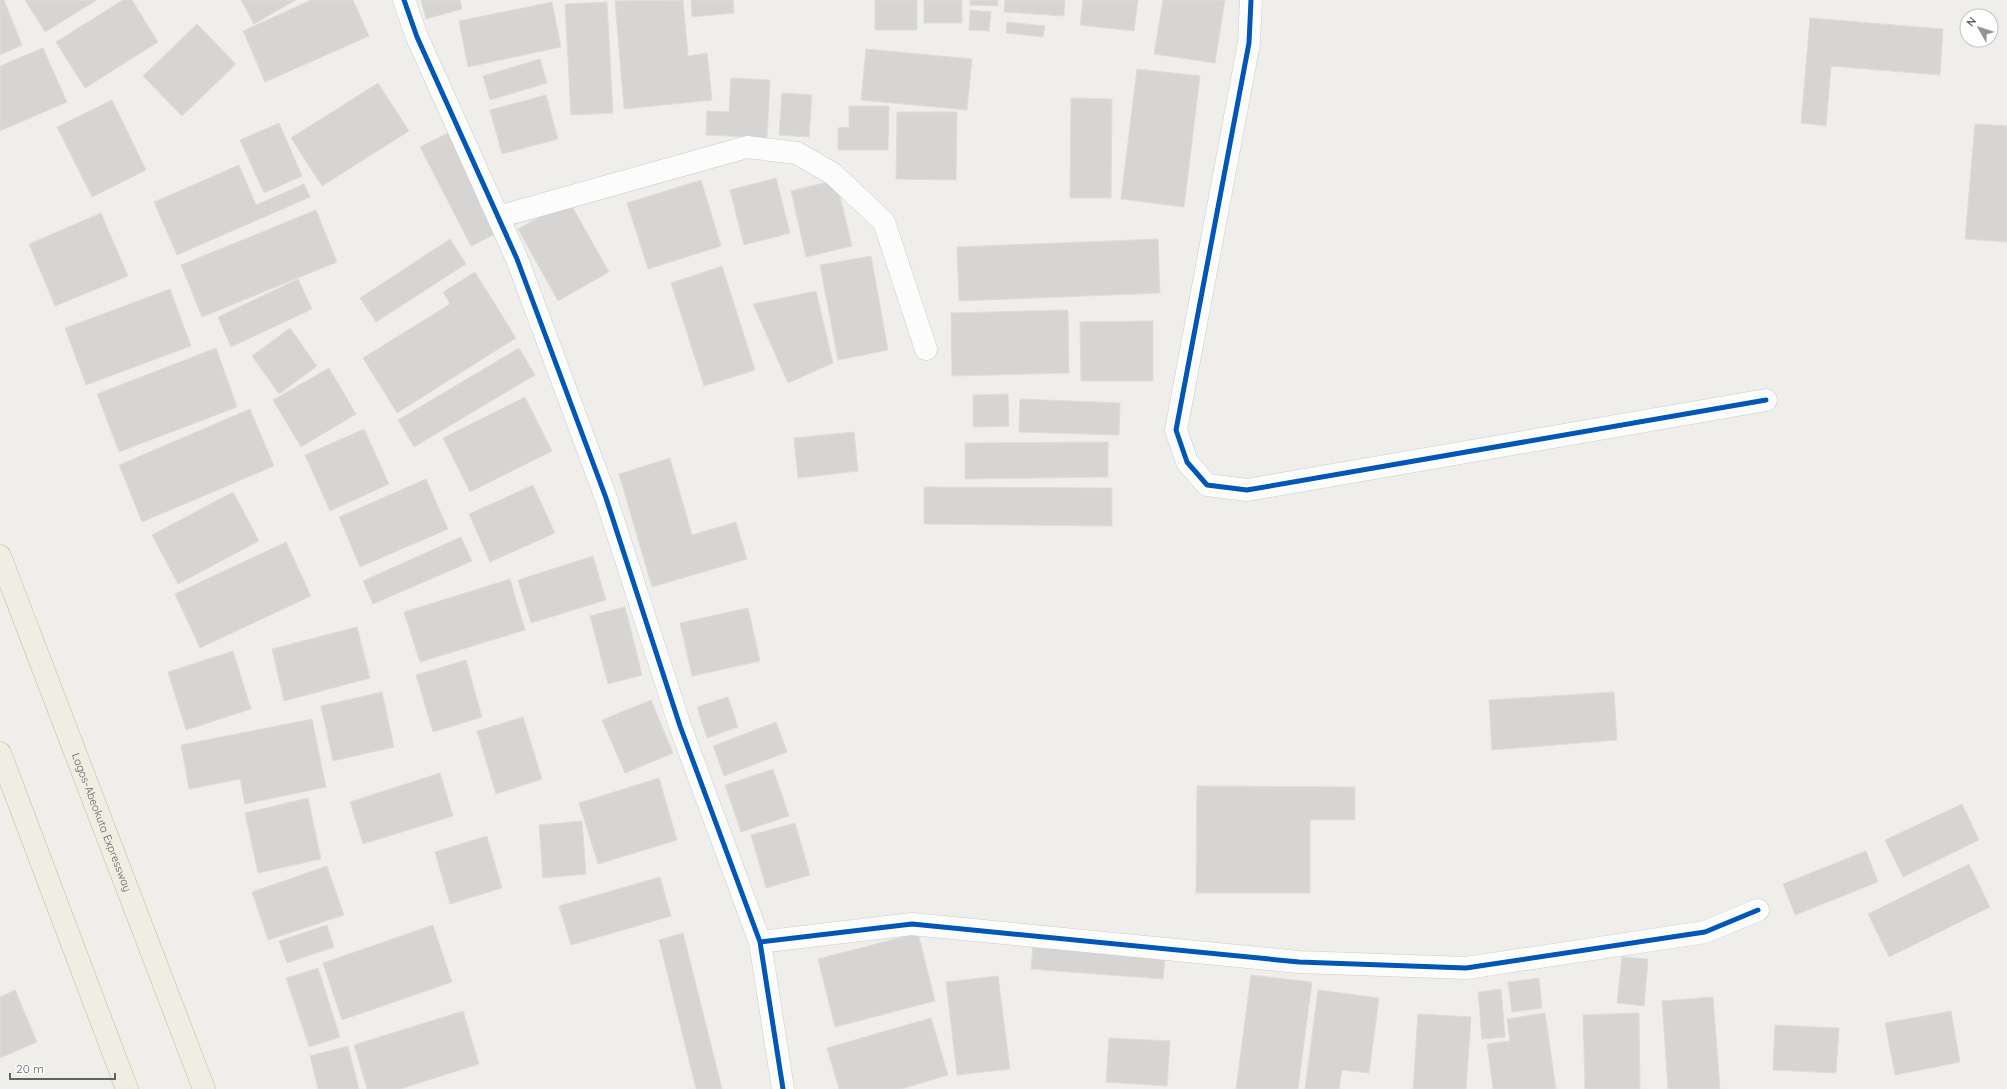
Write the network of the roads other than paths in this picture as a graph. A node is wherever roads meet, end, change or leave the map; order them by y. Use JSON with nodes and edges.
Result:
{"nodes":[{"id":1,"x":404,"y":0,"type":"edge"},
{"id":2,"x":1251,"y":0,"type":"edge"},
{"id":3,"x":498,"y":217,"type":"junction"},
{"id":4,"x":926,"y":349,"type":"dead end"},
{"id":5,"x":1766,"y":400,"type":"dead end"},
{"id":6,"x":0,"y":556,"type":"edge"},
{"id":7,"x":0,"y":753,"type":"edge"},
{"id":8,"x":1758,"y":910,"type":"dead end"},
{"id":9,"x":760,"y":942,"type":"junction"},
{"id":10,"x":127,"y":1089,"type":"edge"},
{"id":11,"x":204,"y":1089,"type":"edge"},
{"id":12,"x":782,"y":1089,"type":"edge"}],
"edges":[{"from":1,"to":3,"type":"street"},
{"from":2,"to":5,"type":"street"},
{"from":3,"to":4,"type":"street"},
{"from":3,"to":9,"type":"street"},
{"from":6,"to":11,"type":"highway","name":"Lagos-Abeokuta Expressway"},
{"from":7,"to":10,"type":"highway"},
{"from":8,"to":9,"type":"street"},
{"from":9,"to":12,"type":"street"}]}
